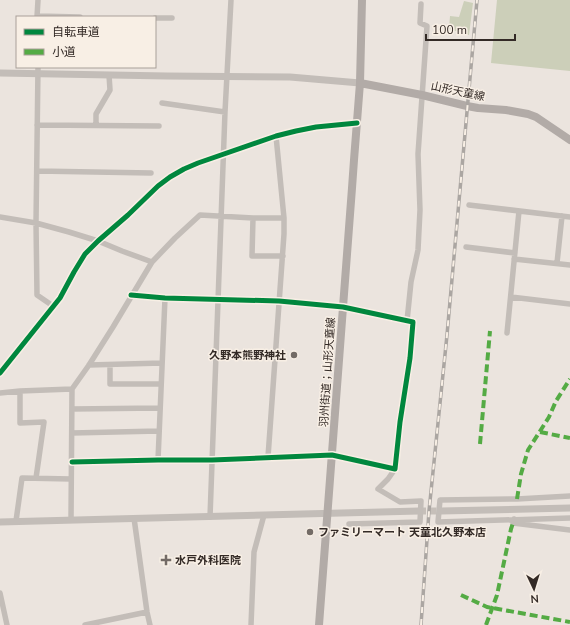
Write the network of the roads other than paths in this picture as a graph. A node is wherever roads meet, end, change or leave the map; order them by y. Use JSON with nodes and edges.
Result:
{"nodes":[{"id":1,"x":38,"y":0,"type":"edge"},
{"id":2,"x":231,"y":0,"type":"edge"},
{"id":3,"x":362,"y":0,"type":"edge"},
{"id":4,"x":421,"y":4,"type":"dead end"},
{"id":5,"x":37,"y":16,"type":"edge"},
{"id":6,"x":156,"y":18,"type":"edge"},
{"id":7,"x":172,"y":18,"type":"dead end"},
{"id":8,"x":38,"y":70,"type":"edge"},
{"id":9,"x":0,"y":73,"type":"edge"},
{"id":10,"x":109,"y":75,"type":"junction"},
{"id":11,"x":227,"y":77,"type":"junction"},
{"id":12,"x":360,"y":83,"type":"junction"},
{"id":13,"x":422,"y":95,"type":"junction"},
{"id":14,"x":162,"y":103,"type":"dead end"},
{"id":15,"x":225,"y":112,"type":"junction"},
{"id":16,"x":357,"y":123,"type":"junction"},
{"id":17,"x":37,"y":125,"type":"junction"},
{"id":18,"x":96,"y":125,"type":"junction"},
{"id":19,"x":159,"y":126,"type":"dead end"},
{"id":20,"x":276,"y":136,"type":"junction"},
{"id":21,"x":570,"y":140,"type":"edge"},
{"id":22,"x":223,"y":154,"type":"junction"},
{"id":23,"x":37,"y":172,"type":"junction"},
{"id":24,"x":151,"y":173,"type":"dead end"},
{"id":25,"x":469,"y":205,"type":"dead end"},
{"id":26,"x":519,"y":211,"type":"junction"},
{"id":27,"x":220,"y":215,"type":"junction"},
{"id":28,"x":562,"y":216,"type":"junction"},
{"id":29,"x":0,"y":217,"type":"edge"},
{"id":30,"x":570,"y":217,"type":"edge"},
{"id":31,"x":253,"y":218,"type":"junction"},
{"id":32,"x":284,"y":218,"type":"junction"},
{"id":33,"x":36,"y":223,"type":"junction"},
{"id":34,"x":98,"y":241,"type":"junction"},
{"id":35,"x":466,"y":246,"type":"dead end"},
{"id":36,"x":282,"y":256,"type":"junction"},
{"id":37,"x":515,"y":256,"type":"junction"},
{"id":38,"x":152,"y":262,"type":"junction"},
{"id":39,"x":557,"y":263,"type":"junction"},
{"id":40,"x":570,"y":265,"type":"edge"},
{"id":41,"x":131,"y":296,"type":"junction"},
{"id":42,"x":511,"y":297,"type":"junction"},
{"id":43,"x":165,"y":298,"type":"junction"},
{"id":44,"x":218,"y":299,"type":"junction"},
{"id":45,"x":279,"y":301,"type":"junction"},
{"id":46,"x":570,"y":304,"type":"edge"},
{"id":47,"x":53,"y":306,"type":"junction"},
{"id":48,"x":343,"y":307,"type":"junction"},
{"id":49,"x":407,"y":321,"type":"junction"},
{"id":50,"x":507,"y":333,"type":"dead end"},
{"id":51,"x":162,"y":363,"type":"junction"},
{"id":52,"x":89,"y":365,"type":"junction"},
{"id":53,"x":110,"y":365,"type":"junction"},
{"id":54,"x":0,"y":372,"type":"edge"},
{"id":55,"x":161,"y":384,"type":"junction"},
{"id":56,"x":72,"y":389,"type":"junction"},
{"id":57,"x":20,"y":391,"type":"junction"},
{"id":58,"x":0,"y":393,"type":"edge"},
{"id":59,"x":160,"y":408,"type":"junction"},
{"id":60,"x":72,"y":409,"type":"junction"},
{"id":61,"x":159,"y":431,"type":"junction"},
{"id":62,"x":72,"y":433,"type":"junction"},
{"id":63,"x":332,"y":455,"type":"junction"},
{"id":64,"x":268,"y":457,"type":"junction"},
{"id":65,"x":158,"y":460,"type":"junction"},
{"id":66,"x":212,"y":460,"type":"junction"},
{"id":67,"x":72,"y":462,"type":"junction"},
{"id":68,"x":395,"y":469,"type":"junction"},
{"id":69,"x":36,"y":478,"type":"junction"},
{"id":70,"x":71,"y":479,"type":"junction"},
{"id":71,"x":570,"y":496,"type":"edge"},
{"id":72,"x":570,"y":508,"type":"edge"},
{"id":73,"x":419,"y":511,"type":"tunnel mouth"},
{"id":74,"x":441,"y":511,"type":"tunnel mouth"},
{"id":75,"x":328,"y":514,"type":"junction"},
{"id":76,"x":264,"y":515,"type":"junction"},
{"id":77,"x":210,"y":517,"type":"junction"},
{"id":78,"x":134,"y":518,"type":"junction"},
{"id":79,"x":570,"y":518,"type":"edge"},
{"id":80,"x":514,"y":519,"type":"junction"},
{"id":81,"x":71,"y":520,"type":"junction"},
{"id":82,"x":16,"y":521,"type":"junction"},
{"id":83,"x":0,"y":522,"type":"edge"},
{"id":84,"x":349,"y":524,"type":"dead end"},
{"id":85,"x":570,"y":530,"type":"edge"},
{"id":86,"x":0,"y":593,"type":"edge"},
{"id":87,"x":148,"y":612,"type":"junction"},
{"id":88,"x":7,"y":625,"type":"edge"},
{"id":89,"x":85,"y":625,"type":"edge"},
{"id":90,"x":150,"y":625,"type":"edge"},
{"id":91,"x":251,"y":625,"type":"edge"},
{"id":92,"x":319,"y":625,"type":"edge"}],
"edges":[{"from":1,"to":5,"type":"street"},
{"from":2,"to":11,"type":"street"},
{"from":3,"to":12,"type":"main road","name":"羽州街道；山形天童線"},
{"from":4,"to":13,"type":"street"},
{"from":6,"to":7,"type":"street"},
{"from":8,"to":9,"type":"street"},
{"from":8,"to":10,"type":"street"},
{"from":8,"to":17,"type":"street"},
{"from":10,"to":11,"type":"street"},
{"from":10,"to":18,"type":"street"},
{"from":11,"to":12,"type":"street"},
{"from":11,"to":15,"type":"street"},
{"from":12,"to":13,"type":"main road","name":"山形天童線"},
{"from":12,"to":16,"type":"main road","name":"羽州街道；山形天童線"},
{"from":13,"to":21,"type":"main road","name":"山形天童線"},
{"from":13,"to":49,"type":"street"},
{"from":14,"to":15,"type":"street"},
{"from":15,"to":22,"type":"street"},
{"from":16,"to":20,"type":"street"},
{"from":16,"to":48,"type":"main road","name":"羽州街道；山形天童線"},
{"from":17,"to":18,"type":"street"},
{"from":17,"to":23,"type":"street"},
{"from":18,"to":19,"type":"street"},
{"from":20,"to":22,"type":"street"},
{"from":20,"to":32,"type":"street"},
{"from":22,"to":27,"type":"street"},
{"from":22,"to":34,"type":"street"},
{"from":23,"to":24,"type":"street"},
{"from":23,"to":33,"type":"street"},
{"from":25,"to":26,"type":"street"},
{"from":26,"to":28,"type":"street"},
{"from":26,"to":37,"type":"street"},
{"from":27,"to":31,"type":"street"},
{"from":27,"to":38,"type":"street"},
{"from":27,"to":44,"type":"street"},
{"from":28,"to":30,"type":"street"},
{"from":28,"to":39,"type":"street"},
{"from":29,"to":33,"type":"street"},
{"from":31,"to":32,"type":"street"},
{"from":31,"to":36,"type":"street"},
{"from":32,"to":36,"type":"street"},
{"from":33,"to":34,"type":"street"},
{"from":33,"to":47,"type":"street"},
{"from":34,"to":38,"type":"street"},
{"from":34,"to":47,"type":"street"},
{"from":35,"to":37,"type":"street"},
{"from":36,"to":45,"type":"street"},
{"from":37,"to":39,"type":"street"},
{"from":37,"to":42,"type":"street"},
{"from":38,"to":41,"type":"street"},
{"from":39,"to":40,"type":"street"},
{"from":41,"to":43,"type":"street"},
{"from":41,"to":52,"type":"street"},
{"from":42,"to":46,"type":"street"},
{"from":42,"to":50,"type":"street"},
{"from":43,"to":44,"type":"street"},
{"from":43,"to":51,"type":"street"},
{"from":44,"to":45,"type":"street"},
{"from":44,"to":66,"type":"street"},
{"from":45,"to":48,"type":"street"},
{"from":45,"to":64,"type":"street"},
{"from":47,"to":54,"type":"street"},
{"from":48,"to":49,"type":"street"},
{"from":48,"to":63,"type":"main road","name":"羽州街道；山形天童線"},
{"from":49,"to":68,"type":"street"},
{"from":51,"to":53,"type":"street"},
{"from":51,"to":55,"type":"street"},
{"from":52,"to":53,"type":"street"},
{"from":52,"to":56,"type":"street"},
{"from":53,"to":55,"type":"street"},
{"from":55,"to":59,"type":"street"},
{"from":56,"to":57,"type":"street"},
{"from":56,"to":60,"type":"street"},
{"from":57,"to":58,"type":"street"},
{"from":57,"to":69,"type":"street"},
{"from":59,"to":60,"type":"street"},
{"from":59,"to":61,"type":"street"},
{"from":60,"to":62,"type":"street"},
{"from":61,"to":62,"type":"street"},
{"from":61,"to":65,"type":"street"},
{"from":62,"to":67,"type":"street"},
{"from":63,"to":64,"type":"street"},
{"from":63,"to":68,"type":"street"},
{"from":63,"to":75,"type":"main road","name":"羽州街道；山形天童線"},
{"from":64,"to":66,"type":"street"},
{"from":65,"to":66,"type":"street"},
{"from":65,"to":67,"type":"street"},
{"from":66,"to":77,"type":"street"},
{"from":67,"to":70,"type":"street"},
{"from":68,"to":84,"type":"street"},
{"from":69,"to":70,"type":"street"},
{"from":69,"to":82,"type":"street"},
{"from":70,"to":81,"type":"street"},
{"from":71,"to":80,"type":"street"},
{"from":72,"to":74,"type":"street"},
{"from":73,"to":75,"type":"street"},
{"from":75,"to":76,"type":"street"},
{"from":75,"to":92,"type":"main road","name":"羽州街道；山形天童線"},
{"from":76,"to":77,"type":"street"},
{"from":76,"to":91,"type":"street"},
{"from":77,"to":78,"type":"street"},
{"from":78,"to":81,"type":"street"},
{"from":78,"to":87,"type":"street"},
{"from":79,"to":80,"type":"street"},
{"from":80,"to":85,"type":"street"},
{"from":81,"to":82,"type":"street"},
{"from":82,"to":83,"type":"street"},
{"from":86,"to":88,"type":"street"},
{"from":87,"to":89,"type":"street"},
{"from":87,"to":90,"type":"street"}]}
